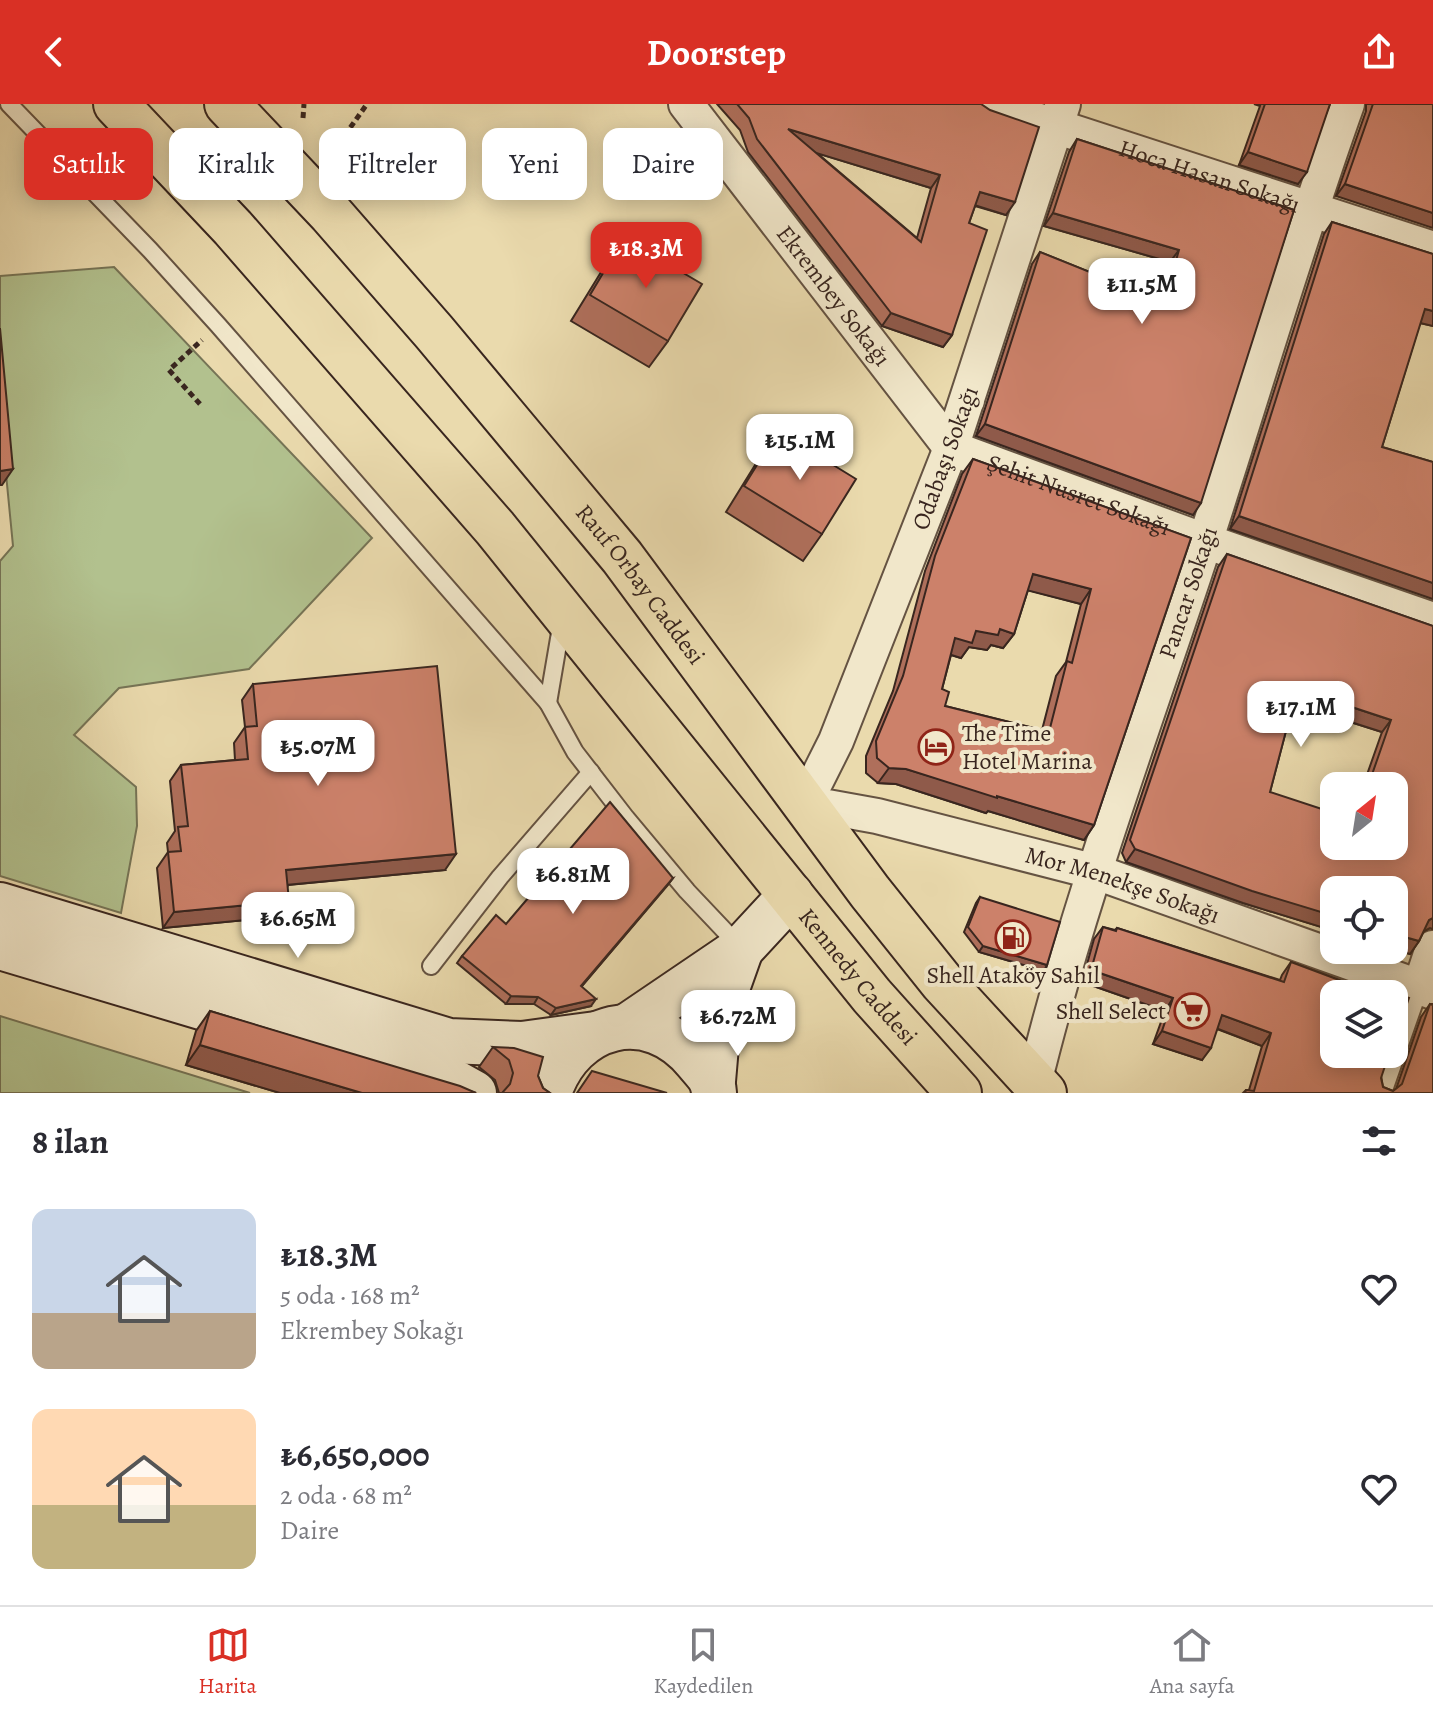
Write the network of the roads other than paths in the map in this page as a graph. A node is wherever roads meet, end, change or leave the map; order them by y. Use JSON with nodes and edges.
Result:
{"nodes":[{"id":1,"x":9,"y":104,"type":"edge"},
{"id":2,"x":116,"y":104,"type":"edge"},
{"id":3,"x":227,"y":104,"type":"edge"},
{"id":4,"x":686,"y":104,"type":"edge"},
{"id":5,"x":987,"y":104,"type":"edge"},
{"id":6,"x":1347,"y":104,"type":"edge"},
{"id":7,"x":1060,"y":116,"type":"edge"},
{"id":8,"x":1309,"y":209,"type":"junction"},
{"id":9,"x":1433,"y":249,"type":"edge"},
{"id":10,"x":951,"y":448,"type":"junction"},
{"id":11,"x":1205,"y":541,"type":"junction"},
{"id":12,"x":563,"y":611,"type":"junction"},
{"id":13,"x":1433,"y":620,"type":"edge"},
{"id":14,"x":548,"y":703,"type":"junction"},
{"id":15,"x":591,"y":772,"type":"junction"},
{"id":16,"x":805,"y":803,"type":"junction"},
{"id":17,"x":1096,"y":872,"type":"junction"},
{"id":18,"x":791,"y":895,"type":"junction"},
{"id":19,"x":0,"y":905,"type":"edge"},
{"id":20,"x":0,"y":947,"type":"edge"},
{"id":21,"x":1433,"y":948,"type":"edge"},
{"id":22,"x":741,"y":949,"type":"junction"},
{"id":23,"x":431,"y":966,"type":"dead end"},
{"id":24,"x":1426,"y":990,"type":"edge"},
{"id":25,"x":612,"y":1029,"type":"junction"},
{"id":26,"x":713,"y":1087,"type":"edge"},
{"id":27,"x":1039,"y":1088,"type":"edge"},
{"id":28,"x":474,"y":1093,"type":"edge"},
{"id":29,"x":549,"y":1093,"type":"edge"},
{"id":30,"x":959,"y":1093,"type":"edge"},
{"id":31,"x":1383,"y":1093,"type":"edge"}],
"edges":[{"from":1,"to":14,"type":"lane"},
{"from":2,"to":12,"type":"highway"},
{"from":3,"to":16,"type":"highway","name":"Rauf Orbay Caddesi"},
{"from":4,"to":10,"type":"street","name":"Ekrembey Sokağı"},
{"from":5,"to":7,"type":"street","name":"Hoca Hasan Sokağı"},
{"from":6,"to":8,"type":"street","name":"Pancar Sokağı"},
{"from":7,"to":8,"type":"street","name":"Hoca Hasan Sokağı"},
{"from":7,"to":10,"type":"street","name":"Odabaşı Sokağı"},
{"from":8,"to":9,"type":"street","name":"Hoca Hasan Sokağı"},
{"from":8,"to":11,"type":"street","name":"Pancar Sokağı"},
{"from":10,"to":11,"type":"street","name":"Şehit Nusret Sokağı"},
{"from":10,"to":16,"type":"street","name":"Odabaşı Sokağı"},
{"from":11,"to":13,"type":"street","name":"Şehit Nusret Sokağı"},
{"from":11,"to":17,"type":"street","name":"Pancar Sokağı"},
{"from":12,"to":14,"type":"lane"},
{"from":12,"to":18,"type":"highway"},
{"from":14,"to":15,"type":"lane"},
{"from":15,"to":22,"type":"lane"},
{"from":15,"to":23,"type":"lane"},
{"from":16,"to":17,"type":"street","name":"Mor Menekşe Sokağı"},
{"from":16,"to":27,"type":"highway","name":"Rauf Orbay Caddesi"},
{"from":17,"to":24,"type":"street","name":"Mor Menekşe Sokağı"},
{"from":17,"to":27,"type":"street","name":"Pancar Sokağı"},
{"from":18,"to":22,"type":"street"},
{"from":18,"to":30,"type":"highway","name":"Kennedy Caddesi"},
{"from":19,"to":25,"type":"street"},
{"from":20,"to":28,"type":"street"},
{"from":21,"to":24,"type":"street"},
{"from":22,"to":25,"type":"street"},
{"from":22,"to":26,"type":"street"},
{"from":24,"to":31,"type":"lane"},
{"from":25,"to":26,"type":"street"},
{"from":25,"to":29,"type":"street"}]}
